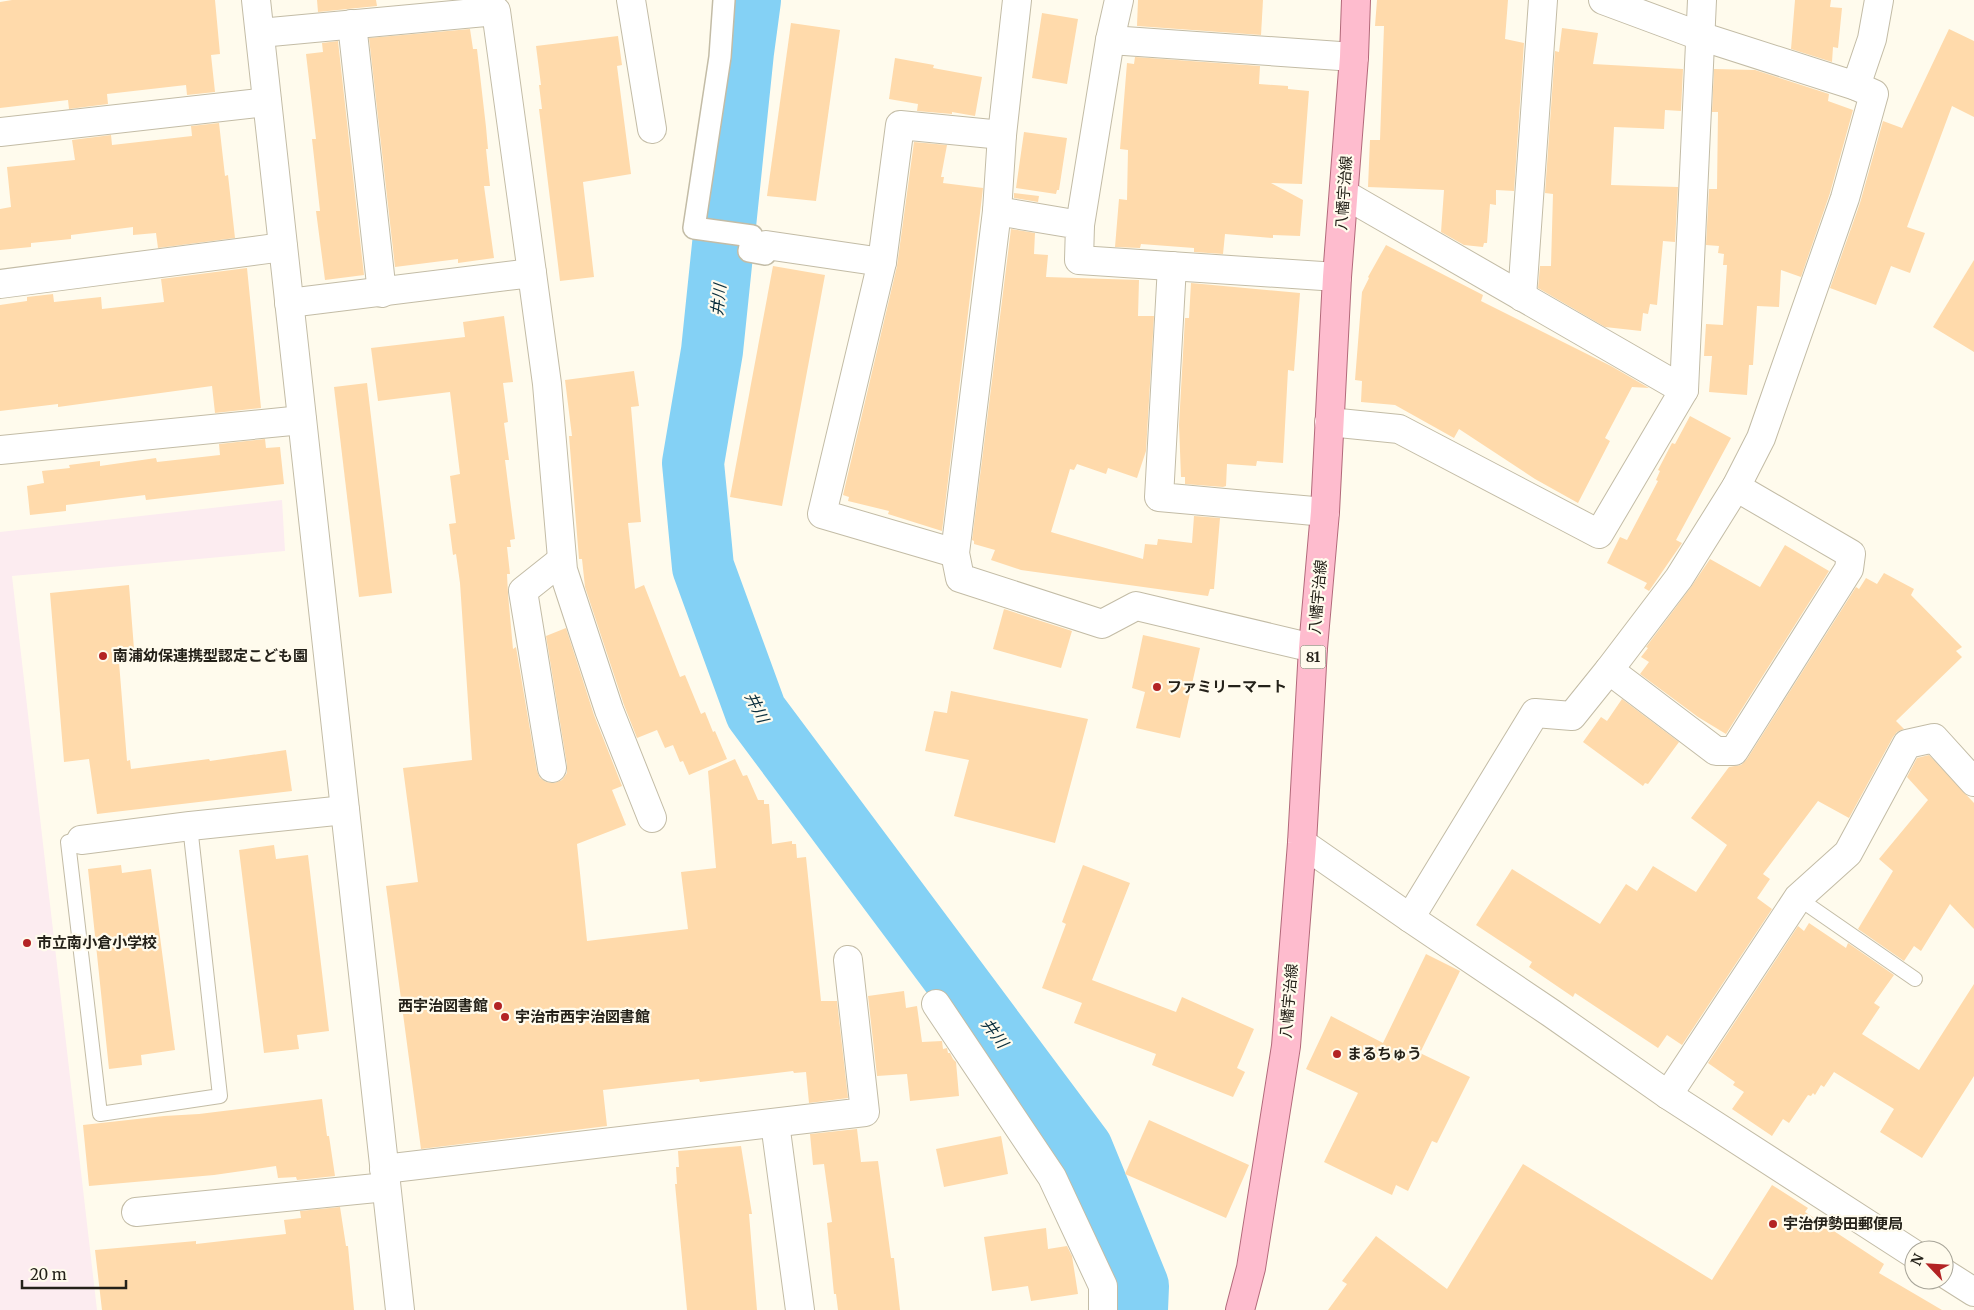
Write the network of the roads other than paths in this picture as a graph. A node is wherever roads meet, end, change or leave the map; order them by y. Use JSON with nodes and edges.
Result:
{"nodes":[{"id":1,"x":256,"y":0,"type":"edge"},
{"id":2,"x":631,"y":0,"type":"edge"},
{"id":3,"x":724,"y":0,"type":"edge"},
{"id":4,"x":1017,"y":0,"type":"edge"},
{"id":5,"x":1119,"y":0,"type":"edge"},
{"id":6,"x":1356,"y":0,"type":"edge"},
{"id":7,"x":1543,"y":0,"type":"edge"},
{"id":8,"x":1603,"y":0,"type":"edge"},
{"id":9,"x":1702,"y":0,"type":"edge"},
{"id":10,"x":1879,"y":0,"type":"edge"},
{"id":11,"x":501,"y":6,"type":"edge"},
{"id":12,"x":352,"y":24,"type":"junction"},
{"id":13,"x":260,"y":33,"type":"junction"},
{"id":14,"x":1700,"y":36,"type":"junction"},
{"id":15,"x":1110,"y":40,"type":"junction"},
{"id":16,"x":1354,"y":56,"type":"junction"},
{"id":17,"x":1856,"y":86,"type":"junction"},
{"id":18,"x":267,"y":102,"type":"junction"},
{"id":19,"x":652,"y":128,"type":"dead end"},
{"id":20,"x":0,"y":132,"type":"edge"},
{"id":21,"x":1002,"y":136,"type":"junction"},
{"id":22,"x":1344,"y":194,"type":"junction"},
{"id":23,"x":997,"y":211,"type":"junction"},
{"id":24,"x":1080,"y":225,"type":"junction"},
{"id":25,"x":759,"y":241,"type":"joint"},
{"id":26,"x":283,"y":247,"type":"junction"},
{"id":27,"x":882,"y":262,"type":"junction"},
{"id":28,"x":1172,"y":266,"type":"junction"},
{"id":29,"x":532,"y":273,"type":"junction"},
{"id":30,"x":1337,"y":278,"type":"junction"},
{"id":31,"x":0,"y":284,"type":"edge"},
{"id":32,"x":382,"y":293,"type":"junction"},
{"id":33,"x":1522,"y":297,"type":"junction"},
{"id":34,"x":289,"y":303,"type":"junction"},
{"id":35,"x":1684,"y":390,"type":"junction"},
{"id":36,"x":302,"y":420,"type":"junction"},
{"id":37,"x":1329,"y":422,"type":"junction"},
{"id":38,"x":0,"y":450,"type":"edge"},
{"id":39,"x":1736,"y":487,"type":"junction"},
{"id":40,"x":1325,"y":512,"type":"junction"},
{"id":41,"x":955,"y":553,"type":"junction"},
{"id":42,"x":562,"y":560,"type":"junction"},
{"id":43,"x":1313,"y":648,"type":"junction"},
{"id":44,"x":1609,"y":670,"type":"junction"},
{"id":45,"x":552,"y":768,"type":"dead end"},
{"id":46,"x":1974,"y":782,"type":"edge"},
{"id":47,"x":345,"y":810,"type":"junction"},
{"id":48,"x":652,"y":818,"type":"dead end"},
{"id":49,"x":190,"y":826,"type":"junction"},
{"id":50,"x":81,"y":840,"type":"joint"},
{"id":51,"x":1302,"y":843,"type":"junction"},
{"id":52,"x":1798,"y":898,"type":"junction"},
{"id":53,"x":1410,"y":918,"type":"junction"},
{"id":54,"x":848,"y":960,"type":"dead end"},
{"id":55,"x":1915,"y":979,"type":"dead end"},
{"id":56,"x":936,"y":1004,"type":"dead end"},
{"id":57,"x":1668,"y":1095,"type":"junction"},
{"id":58,"x":775,"y":1123,"type":"junction"},
{"id":59,"x":385,"y":1178,"type":"junction"},
{"id":60,"x":136,"y":1212,"type":"dead end"},
{"id":61,"x":1904,"y":1248,"type":"edge"},
{"id":62,"x":1954,"y":1279,"type":"edge"},
{"id":63,"x":1974,"y":1292,"type":"edge"},
{"id":64,"x":400,"y":1310,"type":"edge"},
{"id":65,"x":800,"y":1310,"type":"edge"},
{"id":66,"x":1103,"y":1310,"type":"edge"},
{"id":67,"x":1240,"y":1310,"type":"edge"}],
"edges":[{"from":1,"to":13,"type":"street"},
{"from":2,"to":19,"type":"street"},
{"from":3,"to":25,"type":"street"},
{"from":4,"to":21,"type":"street"},
{"from":5,"to":15,"type":"street"},
{"from":6,"to":16,"type":"main road","name":"八幡宇治線","number":"81"},
{"from":7,"to":33,"type":"street"},
{"from":8,"to":14,"type":"street"},
{"from":9,"to":14,"type":"street"},
{"from":10,"to":17,"type":"street"},
{"from":11,"to":12,"type":"street"},
{"from":11,"to":29,"type":"street"},
{"from":12,"to":13,"type":"street"},
{"from":12,"to":32,"type":"street"},
{"from":13,"to":18,"type":"street"},
{"from":14,"to":17,"type":"street"},
{"from":14,"to":35,"type":"street"},
{"from":15,"to":16,"type":"street"},
{"from":15,"to":24,"type":"street"},
{"from":16,"to":22,"type":"main road","name":"八幡宇治線","number":"81"},
{"from":17,"to":39,"type":"street"},
{"from":18,"to":20,"type":"street"},
{"from":18,"to":26,"type":"street"},
{"from":21,"to":23,"type":"street"},
{"from":21,"to":27,"type":"street"},
{"from":22,"to":30,"type":"main road","name":"八幡宇治線","number":"81"},
{"from":22,"to":33,"type":"street"},
{"from":23,"to":24,"type":"street"},
{"from":23,"to":41,"type":"street"},
{"from":24,"to":28,"type":"street"},
{"from":25,"to":27,"type":"street"},
{"from":26,"to":31,"type":"street"},
{"from":26,"to":34,"type":"street"},
{"from":27,"to":41,"type":"street"},
{"from":28,"to":30,"type":"street"},
{"from":28,"to":40,"type":"street"},
{"from":29,"to":32,"type":"street"},
{"from":29,"to":42,"type":"street"},
{"from":30,"to":37,"type":"main road","name":"八幡宇治線","number":"81"},
{"from":32,"to":34,"type":"street"},
{"from":33,"to":35,"type":"street"},
{"from":34,"to":36,"type":"street"},
{"from":35,"to":37,"type":"street"},
{"from":36,"to":38,"type":"street"},
{"from":36,"to":47,"type":"street"},
{"from":37,"to":40,"type":"main road","name":"八幡宇治線","number":"81"},
{"from":39,"to":44,"type":"street"},
{"from":39,"to":44,"type":"street"},
{"from":40,"to":43,"type":"main road","name":"八幡宇治線","number":"81"},
{"from":41,"to":43,"type":"street"},
{"from":42,"to":45,"type":"street"},
{"from":42,"to":48,"type":"street"},
{"from":43,"to":51,"type":"main road","name":"八幡宇治線","number":"81"},
{"from":44,"to":53,"type":"street"},
{"from":46,"to":52,"type":"street"},
{"from":47,"to":49,"type":"street"},
{"from":47,"to":59,"type":"street"},
{"from":49,"to":50,"type":"street"},
{"from":49,"to":50,"type":"lane"},
{"from":51,"to":53,"type":"street"},
{"from":51,"to":67,"type":"main road","name":"八幡宇治線","number":"81"},
{"from":52,"to":55,"type":"lane"},
{"from":52,"to":57,"type":"street"},
{"from":53,"to":57,"type":"street"},
{"from":54,"to":58,"type":"street"},
{"from":56,"to":66,"type":"street"},
{"from":57,"to":61,"type":"street"},
{"from":58,"to":59,"type":"street"},
{"from":58,"to":65,"type":"street"},
{"from":59,"to":60,"type":"street"},
{"from":59,"to":64,"type":"street"},
{"from":62,"to":63,"type":"street"}]}
